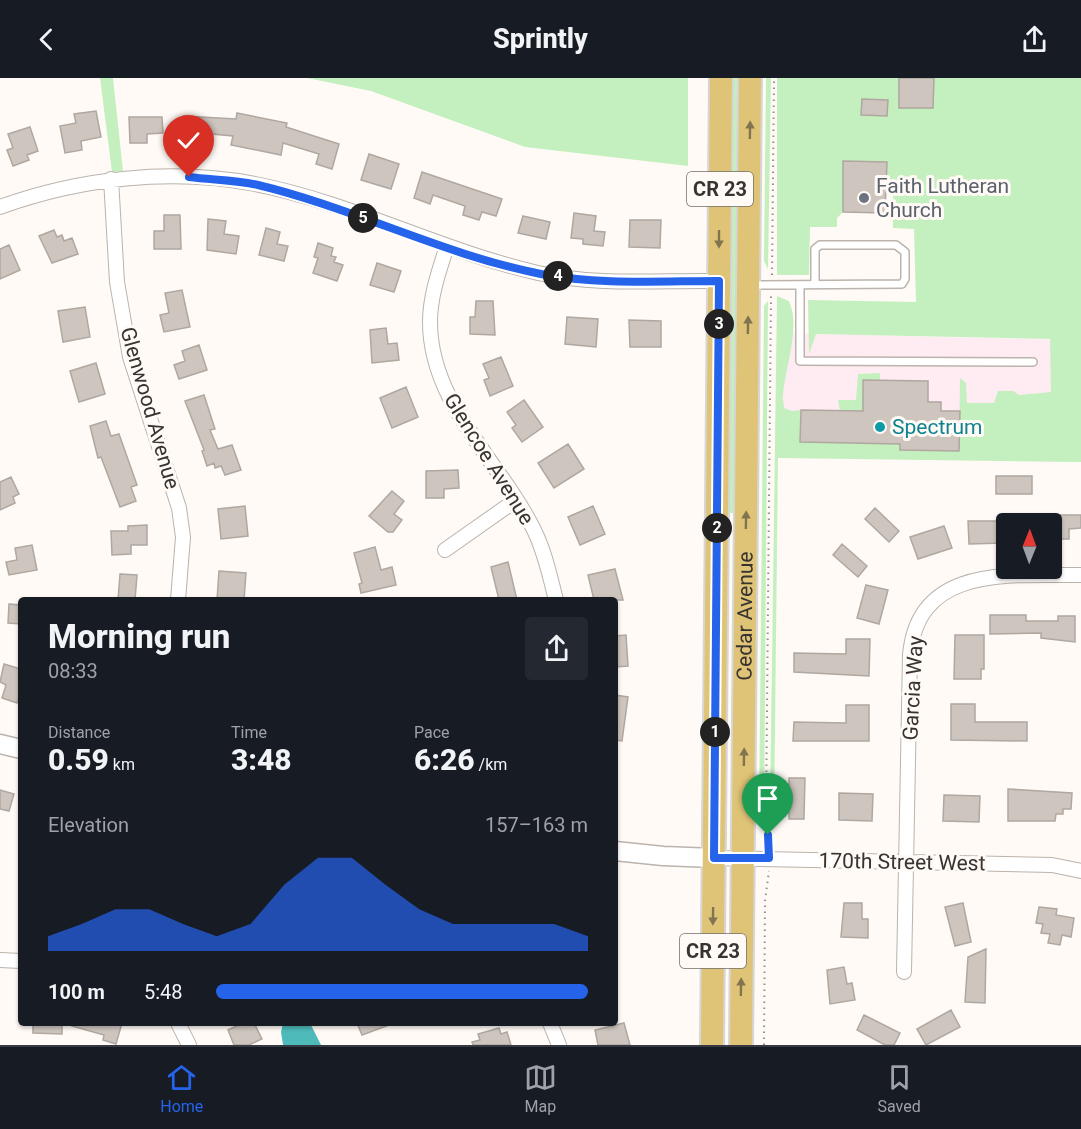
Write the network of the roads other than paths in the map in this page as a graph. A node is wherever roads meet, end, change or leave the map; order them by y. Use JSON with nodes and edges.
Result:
{"nodes":[{"id":1,"x":721,"y":78,"type":"edge"},
{"id":2,"x":750,"y":78,"type":"edge"},
{"id":3,"x":111,"y":179,"type":"junction"},
{"id":4,"x":0,"y":207,"type":"edge"},
{"id":5,"x":447,"y":246,"type":"junction"},
{"id":6,"x":719,"y":281,"type":"junction"},
{"id":7,"x":815,"y":283,"type":"junction"},
{"id":8,"x":748,"y":285,"type":"junction"},
{"id":9,"x":800,"y":286,"type":"junction"},
{"id":10,"x":1033,"y":362,"type":"dead end"},
{"id":11,"x":516,"y":500,"type":"junction"},
{"id":12,"x":445,"y":550,"type":"dead end"},
{"id":13,"x":1081,"y":575,"type":"edge"},
{"id":14,"x":178,"y":597,"type":"edge"},
{"id":15,"x":555,"y":597,"type":"edge"},
{"id":16,"x":0,"y":744,"type":"edge"},
{"id":17,"x":18,"y":748,"type":"edge"},
{"id":18,"x":618,"y":851,"type":"edge"},
{"id":19,"x":714,"y":858,"type":"junction"},
{"id":20,"x":743,"y":858,"type":"junction"},
{"id":21,"x":906,"y":862,"type":"junction"},
{"id":22,"x":1081,"y":871,"type":"edge"},
{"id":23,"x":0,"y":960,"type":"edge"},
{"id":24,"x":18,"y":961,"type":"edge"},
{"id":25,"x":904,"y":972,"type":"dead end"},
{"id":26,"x":180,"y":1026,"type":"edge"},
{"id":27,"x":551,"y":1026,"type":"edge"},
{"id":28,"x":189,"y":1045,"type":"edge"},
{"id":29,"x":559,"y":1045,"type":"edge"},
{"id":30,"x":712,"y":1045,"type":"edge"},
{"id":31,"x":741,"y":1045,"type":"edge"}],
"edges":[{"from":1,"to":6,"type":"main road","name":"Cedar Avenue","number":"CR 23","one_way":true},
{"from":8,"to":2,"type":"main road","name":"Cedar Avenue","number":"CR 23","one_way":true},
{"from":3,"to":4,"type":"street"},
{"from":3,"to":5,"type":"street"},
{"from":3,"to":14,"type":"street","name":"Glenwood Avenue"},
{"from":5,"to":6,"type":"street"},
{"from":5,"to":11,"type":"street","name":"Glencoe Avenue"},
{"from":6,"to":19,"type":"main road","name":"Cedar Avenue","number":"CR 23"},
{"from":7,"to":7,"type":"lane"},
{"from":7,"to":9,"type":"lane"},
{"from":8,"to":9,"type":"lane"},
{"from":20,"to":8,"type":"main road","name":"Cedar Avenue","number":"CR 23","one_way":true},
{"from":9,"to":10,"type":"lane"},
{"from":11,"to":12,"type":"street"},
{"from":11,"to":15,"type":"street","name":"Glencoe Avenue"},
{"from":13,"to":21,"type":"street","name":"Garcia Way"},
{"from":16,"to":17,"type":"street"},
{"from":18,"to":19,"type":"street","name":"170th Street West"},
{"from":19,"to":20,"type":"street","name":"170th Street West"},
{"from":19,"to":30,"type":"main road","name":"Cedar Avenue","number":"CR 23","one_way":true},
{"from":20,"to":21,"type":"street","name":"170th Street West"},
{"from":31,"to":20,"type":"main road","name":"Cedar Avenue","number":"CR 23","one_way":true},
{"from":21,"to":22,"type":"street","name":"170th Street West"},
{"from":21,"to":25,"type":"street","name":"Garcia Way"},
{"from":23,"to":24,"type":"street"},
{"from":26,"to":28,"type":"street"},
{"from":27,"to":29,"type":"street"}]}
